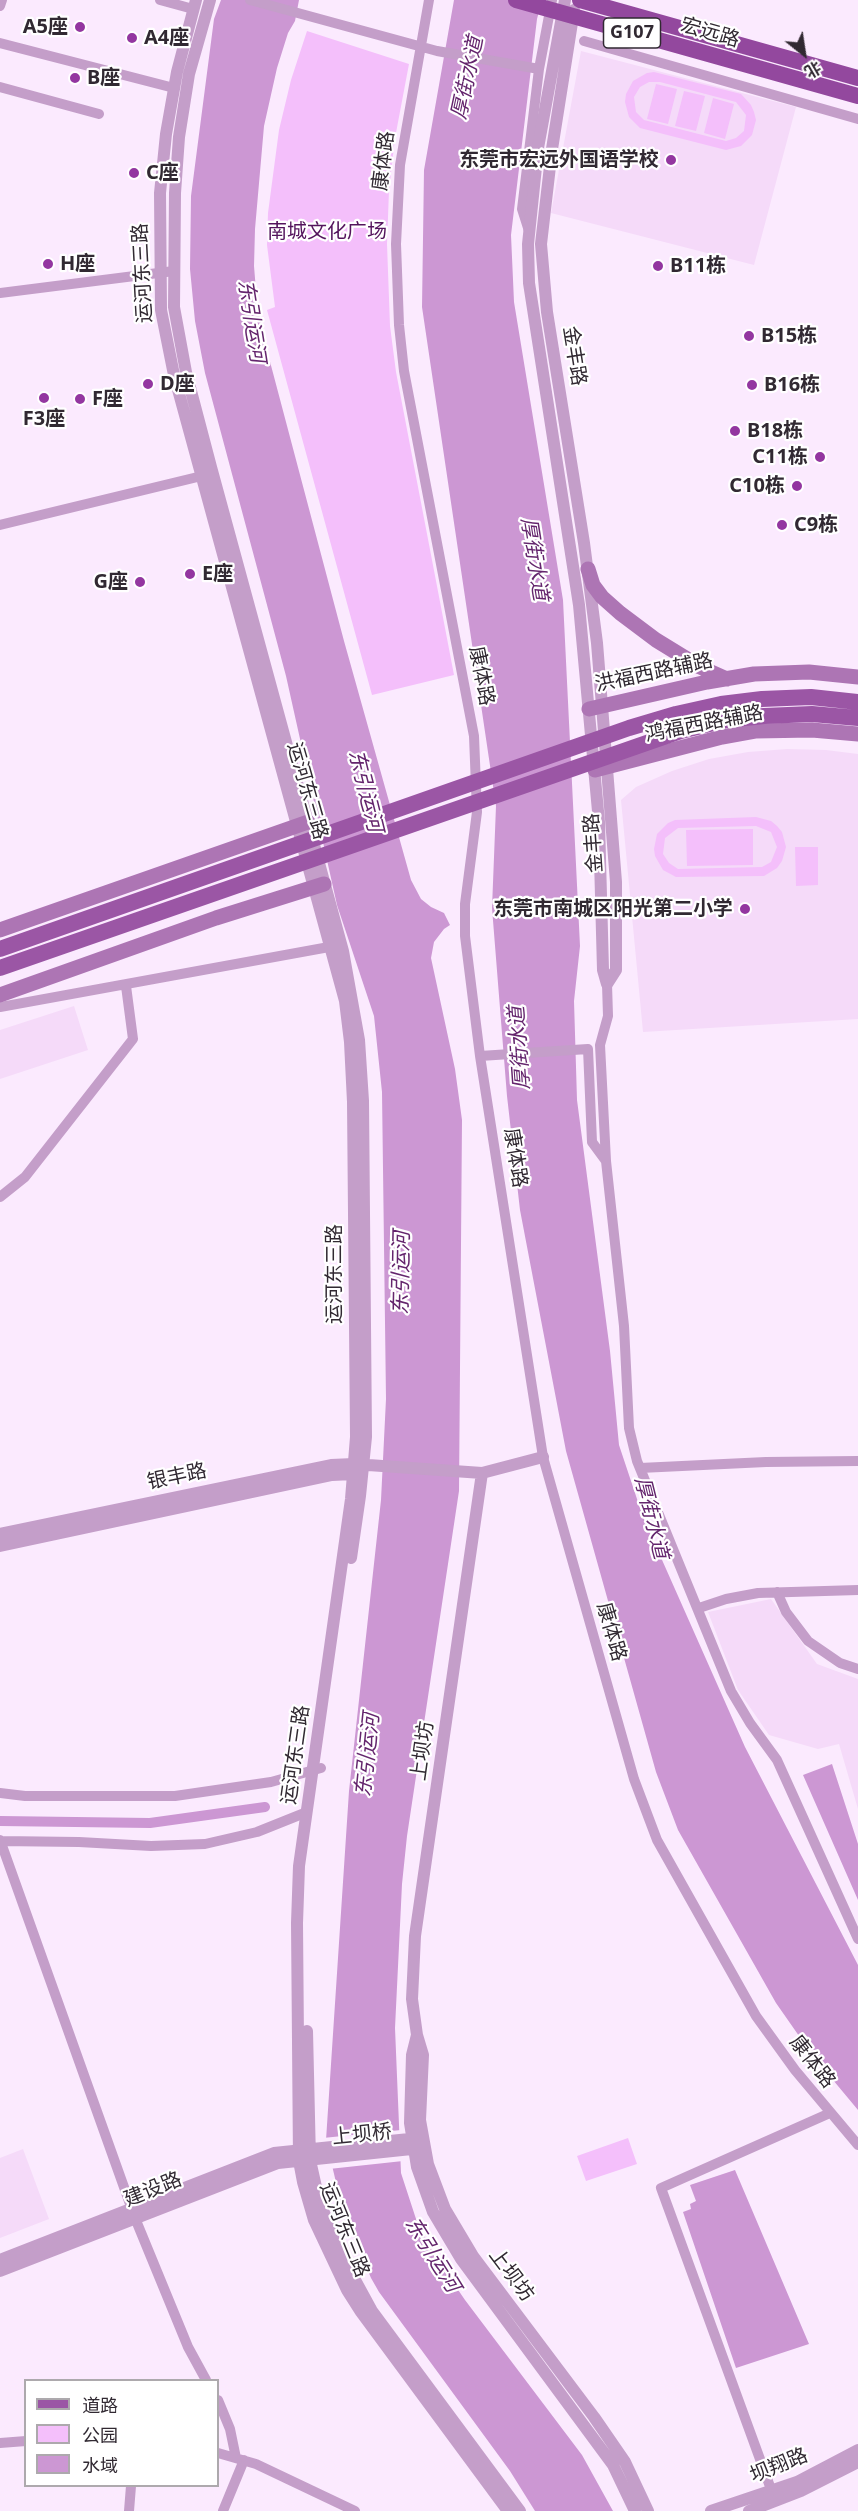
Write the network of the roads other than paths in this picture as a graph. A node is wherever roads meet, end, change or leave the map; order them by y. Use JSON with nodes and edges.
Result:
{"nodes":[{"id":1,"x":2,"y":0,"type":"edge"},
{"id":2,"x":160,"y":0,"type":"edge"},
{"id":3,"x":210,"y":0,"type":"edge"},
{"id":4,"x":250,"y":0,"type":"edge"},
{"id":5,"x":429,"y":0,"type":"edge"},
{"id":6,"x":516,"y":0,"type":"edge"},
{"id":7,"x":552,"y":0,"type":"edge"},
{"id":8,"x":565,"y":0,"type":"edge"},
{"id":9,"x":578,"y":0,"type":"edge"},
{"id":10,"x":195,"y":4,"type":"edge"},
{"id":11,"x":0,"y":6,"type":"edge"},
{"id":12,"x":584,"y":41,"type":"dead end"},
{"id":13,"x":0,"y":43,"type":"edge"},
{"id":14,"x":421,"y":47,"type":"junction"},
{"id":15,"x":539,"y":69,"type":"junction"},
{"id":16,"x":858,"y":78,"type":"edge"},
{"id":17,"x":0,"y":87,"type":"edge"},
{"id":18,"x":174,"y":88,"type":"junction"},
{"id":19,"x":858,"y":96,"type":"edge"},
{"id":20,"x":99,"y":114,"type":"dead end"},
{"id":21,"x":858,"y":119,"type":"edge"},
{"id":22,"x":529,"y":232,"type":"junction"},
{"id":23,"x":174,"y":271,"type":"junction"},
{"id":24,"x":160,"y":272,"type":"junction"},
{"id":25,"x":0,"y":293,"type":"edge"},
{"id":26,"x":207,"y":475,"type":"junction"},
{"id":27,"x":0,"y":525,"type":"edge"},
{"id":28,"x":588,"y":569,"type":"junction"},
{"id":29,"x":858,"y":677,"type":"edge"},
{"id":30,"x":727,"y":679,"type":"junction"},
{"id":31,"x":858,"y":702,"type":"edge"},
{"id":32,"x":596,"y":707,"type":"junction"},
{"id":33,"x":858,"y":718,"type":"edge"},
{"id":34,"x":858,"y":734,"type":"edge"},
{"id":35,"x":601,"y":768,"type":"junction"},
{"id":36,"x":302,"y":824,"type":"junction"},
{"id":37,"x":319,"y":886,"type":"junction"},
{"id":38,"x":0,"y":930,"type":"edge"},
{"id":39,"x":329,"y":947,"type":"junction"},
{"id":40,"x":0,"y":948,"type":"edge"},
{"id":41,"x":0,"y":968,"type":"edge"},
{"id":42,"x":607,"y":984,"type":"joint"},
{"id":43,"x":126,"y":986,"type":"junction"},
{"id":44,"x":0,"y":995,"type":"edge"},
{"id":45,"x":0,"y":1006,"type":"edge"},
{"id":46,"x":480,"y":1056,"type":"junction"},
{"id":47,"x":606,"y":1161,"type":"junction"},
{"id":48,"x":0,"y":1197,"type":"edge"},
{"id":49,"x":543,"y":1457,"type":"junction"},
{"id":50,"x":858,"y":1461,"type":"edge"},
{"id":51,"x":357,"y":1468,"type":"junction"},
{"id":52,"x":640,"y":1468,"type":"junction"},
{"id":53,"x":482,"y":1473,"type":"junction"},
{"id":54,"x":0,"y":1534,"type":"edge"},
{"id":55,"x":0,"y":1546,"type":"edge"},
{"id":56,"x":858,"y":1590,"type":"edge"},
{"id":57,"x":777,"y":1592,"type":"junction"},
{"id":58,"x":699,"y":1608,"type":"junction"},
{"id":59,"x":858,"y":1669,"type":"edge"},
{"id":60,"x":317,"y":1769,"type":"junction"},
{"id":61,"x":0,"y":1793,"type":"edge"},
{"id":62,"x":307,"y":1812,"type":"junction"},
{"id":63,"x":0,"y":1841,"type":"edge"},
{"id":64,"x":858,"y":1939,"type":"edge"},
{"id":65,"x":830,"y":2113,"type":"junction"},
{"id":66,"x":414,"y":2143,"type":"junction"},
{"id":67,"x":858,"y":2145,"type":"edge"},
{"id":68,"x":323,"y":2153,"type":"joint"},
{"id":69,"x":304,"y":2155,"type":"junction"},
{"id":70,"x":134,"y":2213,"type":"junction"},
{"id":71,"x":0,"y":2260,"type":"edge"},
{"id":72,"x":0,"y":2271,"type":"edge"},
{"id":73,"x":205,"y":2379,"type":"edge"},
{"id":74,"x":219,"y":2402,"type":"edge"},
{"id":75,"x":24,"y":2441,"type":"edge"},
{"id":76,"x":0,"y":2444,"type":"edge"},
{"id":77,"x":858,"y":2450,"type":"edge"},
{"id":78,"x":219,"y":2453,"type":"edge"},
{"id":79,"x":240,"y":2459,"type":"junction"},
{"id":80,"x":858,"y":2462,"type":"edge"},
{"id":81,"x":130,"y":2487,"type":"edge"},
{"id":82,"x":772,"y":2492,"type":"junction"},
{"id":83,"x":129,"y":2511,"type":"edge"},
{"id":84,"x":223,"y":2511,"type":"edge"},
{"id":85,"x":355,"y":2511,"type":"edge"},
{"id":86,"x":508,"y":2511,"type":"edge"},
{"id":87,"x":520,"y":2511,"type":"edge"},
{"id":88,"x":635,"y":2511,"type":"edge"},
{"id":89,"x":648,"y":2511,"type":"edge"},
{"id":90,"x":711,"y":2511,"type":"edge"},
{"id":91,"x":749,"y":2511,"type":"edge"}],
"edges":[{"from":1,"to":11,"type":"street"},
{"from":2,"to":10,"type":"street"},
{"from":3,"to":23,"type":"street","name":"运河东三路"},
{"from":4,"to":14,"type":"street"},
{"from":5,"to":14,"type":"street","name":"康体路"},
{"from":6,"to":19,"type":"highway","name":"宏远路","number":"G107"},
{"from":7,"to":15,"type":"street"},
{"from":8,"to":22,"type":"street","name":"金丰路"},
{"from":9,"to":16,"type":"highway","name":"宏远路","number":"G107"},
{"from":9,"to":28,"type":"street","name":"金丰路"},
{"from":10,"to":18,"type":"street","name":"运河东三路"},
{"from":12,"to":21,"type":"street"},
{"from":13,"to":18,"type":"street"},
{"from":14,"to":15,"type":"street"},
{"from":14,"to":46,"type":"street","name":"康体路"},
{"from":15,"to":22,"type":"street"},
{"from":17,"to":20,"type":"street"},
{"from":18,"to":24,"type":"street","name":"运河东三路"},
{"from":22,"to":32,"type":"street","name":"金丰路"},
{"from":23,"to":24,"type":"street"},
{"from":23,"to":26,"type":"street","name":"运河东三路"},
{"from":24,"to":25,"type":"street"},
{"from":24,"to":26,"type":"street","name":"运河东三路"},
{"from":26,"to":27,"type":"street"},
{"from":26,"to":36,"type":"street","name":"运河东三路"},
{"from":28,"to":30,"type":"main road"},
{"from":28,"to":32,"type":"street","name":"金丰路"},
{"from":29,"to":30,"type":"main road","name":"鸿福西路辅路"},
{"from":30,"to":32,"type":"main road","name":"洪福西路辅路"},
{"from":31,"to":40,"type":"main road"},
{"from":32,"to":35,"type":"street","name":"金丰路"},
{"from":33,"to":41,"type":"main road"},
{"from":34,"to":35,"type":"main road","name":"鸿福西路辅路"},
{"from":35,"to":42,"type":"street","name":"金丰路"},
{"from":36,"to":37,"type":"street","name":"运河东三路"},
{"from":36,"to":38,"type":"main road"},
{"from":37,"to":39,"type":"street","name":"运河东三路"},
{"from":37,"to":44,"type":"main road"},
{"from":37,"to":51,"type":"street","name":"运河东三路"},
{"from":39,"to":43,"type":"street"},
{"from":39,"to":51,"type":"street","name":"运河东三路"},
{"from":42,"to":47,"type":"street"},
{"from":43,"to":45,"type":"street"},
{"from":43,"to":48,"type":"street"},
{"from":46,"to":47,"type":"street"},
{"from":46,"to":49,"type":"street","name":"康体路"},
{"from":47,"to":52,"type":"street"},
{"from":49,"to":53,"type":"street"},
{"from":49,"to":65,"type":"street","name":"康体路"},
{"from":50,"to":52,"type":"street"},
{"from":51,"to":53,"type":"street"},
{"from":51,"to":54,"type":"street","name":"银丰路"},
{"from":51,"to":55,"type":"street","name":"银丰路"},
{"from":51,"to":60,"type":"street","name":"运河东三路"},
{"from":52,"to":58,"type":"street"},
{"from":53,"to":66,"type":"street","name":"上坝坊"},
{"from":56,"to":57,"type":"street"},
{"from":57,"to":58,"type":"street"},
{"from":57,"to":59,"type":"street"},
{"from":58,"to":64,"type":"street"},
{"from":60,"to":61,"type":"street"},
{"from":60,"to":62,"type":"street","name":"运河东三路"},
{"from":60,"to":69,"type":"street","name":"运河东三路"},
{"from":62,"to":63,"type":"street"},
{"from":62,"to":69,"type":"street","name":"运河东三路"},
{"from":63,"to":70,"type":"street"},
{"from":65,"to":67,"type":"street","name":"康体路"},
{"from":65,"to":82,"type":"street"},
{"from":66,"to":68,"type":"street","name":"上坝桥"},
{"from":66,"to":88,"type":"street","name":"上坝坊"},
{"from":66,"to":89,"type":"street","name":"上坝坊"},
{"from":68,"to":69,"type":"street","name":"建设路"},
{"from":69,"to":70,"type":"street","name":"建设路"},
{"from":69,"to":86,"type":"street","name":"运河东三路"},
{"from":69,"to":87,"type":"street","name":"运河东三路"},
{"from":70,"to":71,"type":"street","name":"建设路"},
{"from":70,"to":72,"type":"street","name":"建设路"},
{"from":70,"to":73,"type":"street"},
{"from":74,"to":79,"type":"street"},
{"from":75,"to":76,"type":"street"},
{"from":77,"to":82,"type":"street","name":"坝翔路"},
{"from":78,"to":79,"type":"street"},
{"from":79,"to":84,"type":"street"},
{"from":79,"to":85,"type":"street"},
{"from":80,"to":91,"type":"street","name":"坝翔路"},
{"from":81,"to":83,"type":"street"},
{"from":82,"to":90,"type":"street","name":"坝翔路"}]}
